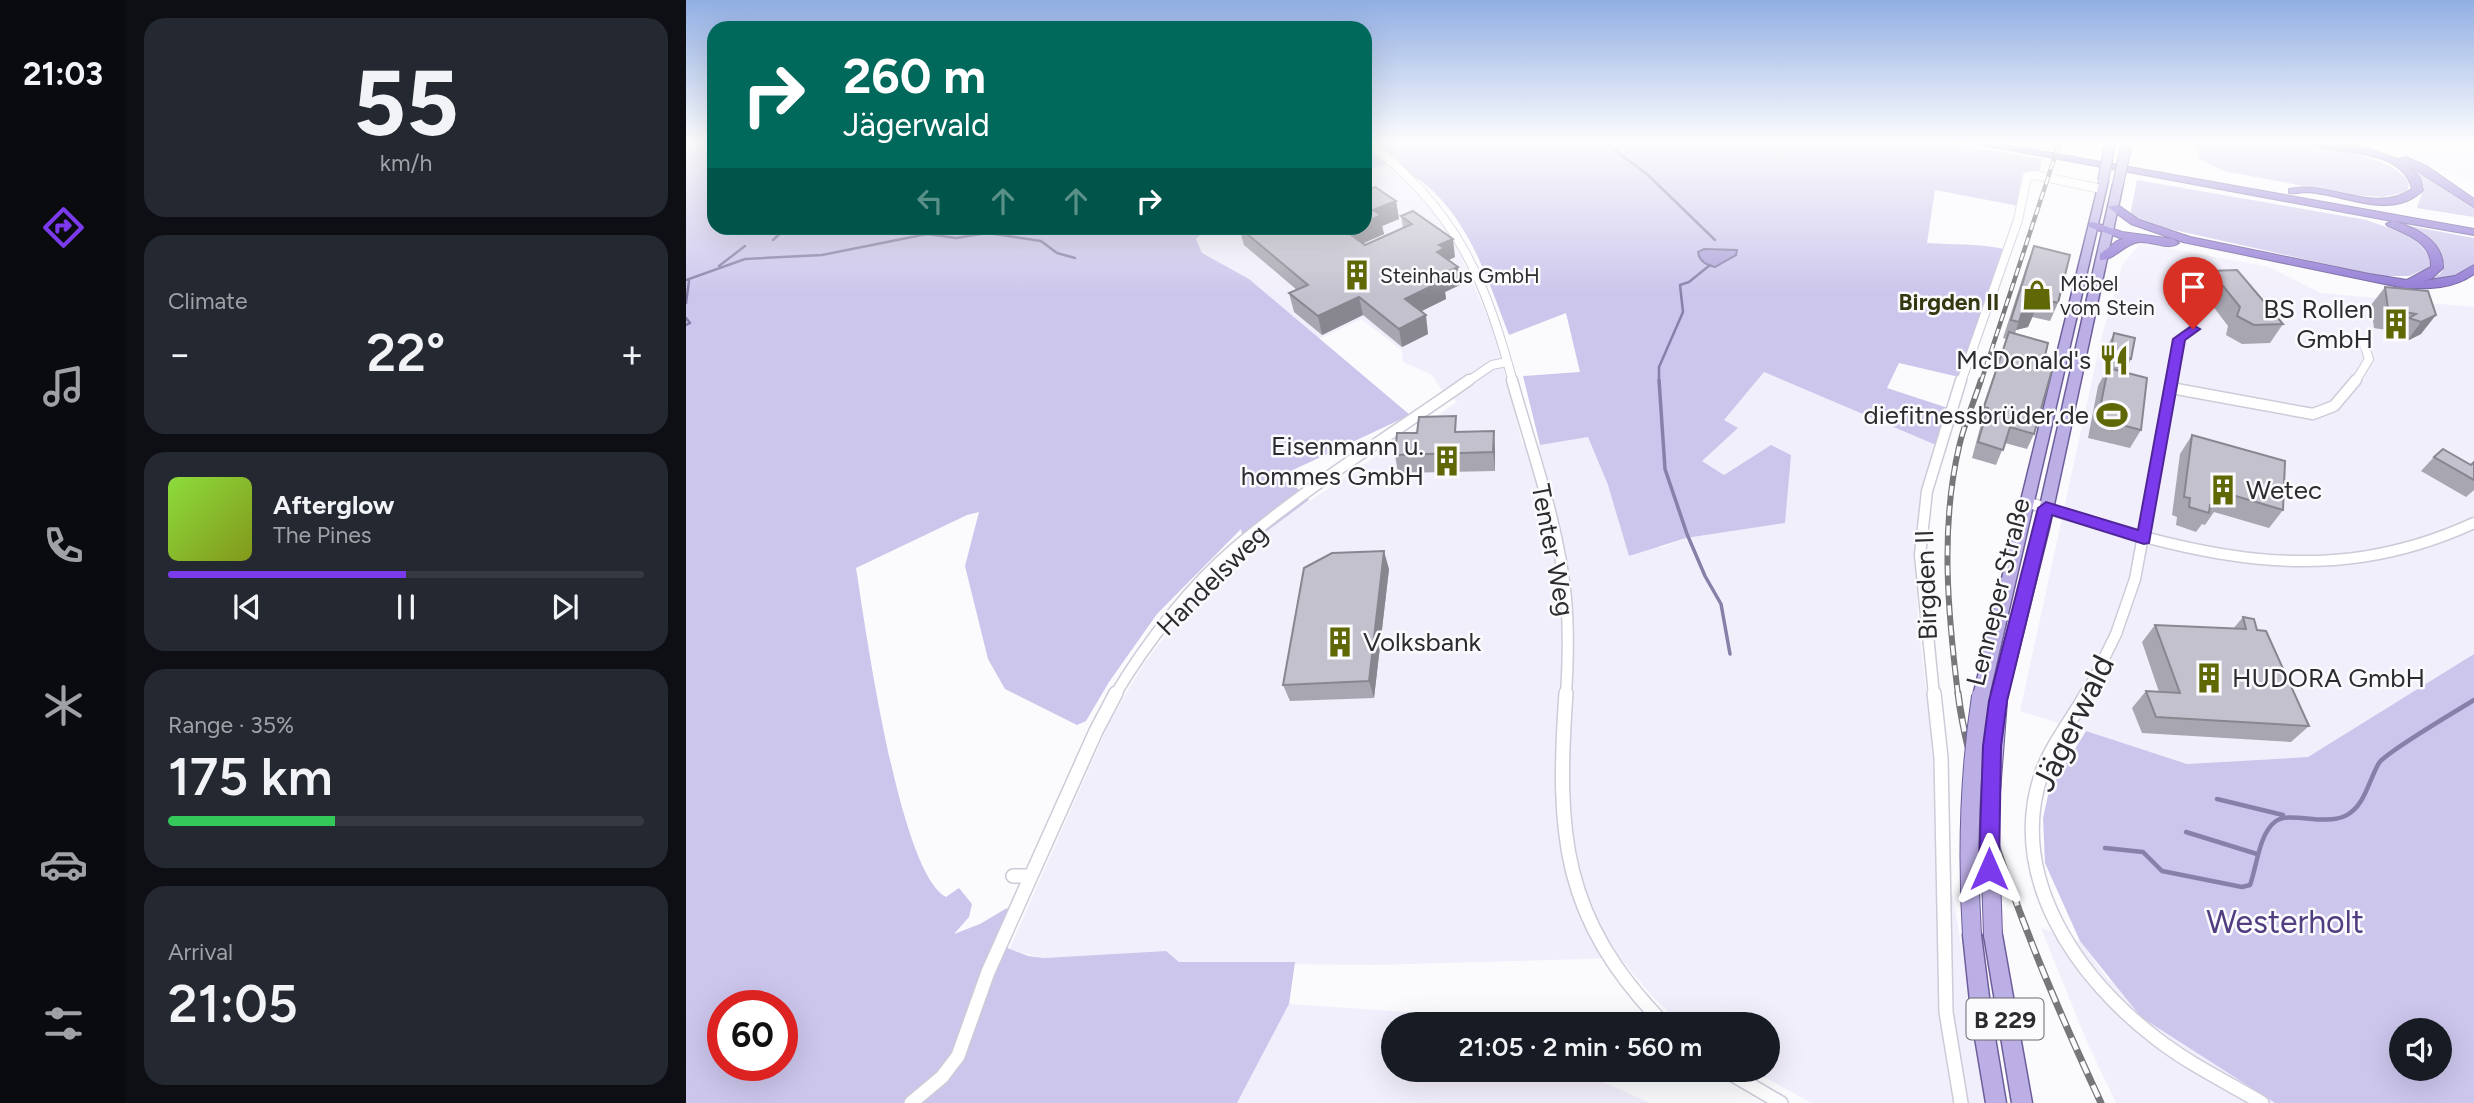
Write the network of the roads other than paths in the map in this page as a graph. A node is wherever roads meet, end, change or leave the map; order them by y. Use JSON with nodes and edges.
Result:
{"nodes":[{"id":1,"x":1423,"y":192,"type":"edge"},
{"id":2,"x":2024,"y":192,"type":"edge"},
{"id":3,"x":2100,"y":192,"type":"edge"},
{"id":4,"x":2117,"y":192,"type":"edge"},
{"id":5,"x":2254,"y":192,"type":"edge"},
{"id":6,"x":2301,"y":192,"type":"edge"},
{"id":7,"x":2329,"y":192,"type":"edge"},
{"id":8,"x":2415,"y":192,"type":"edge"},
{"id":9,"x":2456,"y":192,"type":"edge"},
{"id":10,"x":2474,"y":204,"type":"edge"},
{"id":11,"x":2329,"y":206,"type":"junction"},
{"id":12,"x":2114,"y":207,"type":"junction"},
{"id":13,"x":2474,"y":223,"type":"edge"},
{"id":14,"x":2093,"y":225,"type":"junction"},
{"id":15,"x":2110,"y":229,"type":"junction"},
{"id":16,"x":2474,"y":232,"type":"edge"},
{"id":17,"x":2183,"y":238,"type":"junction"},
{"id":18,"x":2140,"y":239,"type":"junction"},
{"id":19,"x":2206,"y":246,"type":"junction"},
{"id":20,"x":2104,"y":257,"type":"junction"},
{"id":21,"x":2474,"y":269,"type":"edge"},
{"id":22,"x":2389,"y":282,"type":"junction"},
{"id":23,"x":2193,"y":329,"type":"dead end"},
{"id":24,"x":2364,"y":344,"type":"dead end"},
{"id":25,"x":1507,"y":362,"type":"junction"},
{"id":26,"x":2171,"y":388,"type":"junction"},
{"id":27,"x":2026,"y":502,"type":"junction"},
{"id":28,"x":2046,"y":508,"type":"junction"},
{"id":29,"x":2474,"y":523,"type":"edge"},
{"id":30,"x":2144,"y":538,"type":"junction"},
{"id":31,"x":1989,"y":698,"type":"junction"},
{"id":32,"x":1013,"y":876,"type":"dead end"},
{"id":33,"x":1031,"y":876,"type":"junction"},
{"id":34,"x":1651,"y":1012,"type":"edge"},
{"id":35,"x":1745,"y":1082,"type":"edge"},
{"id":36,"x":911,"y":1103,"type":"edge"},
{"id":37,"x":1781,"y":1103,"type":"edge"},
{"id":38,"x":1961,"y":1103,"type":"edge"},
{"id":39,"x":1996,"y":1103,"type":"edge"},
{"id":40,"x":2022,"y":1103,"type":"edge"},
{"id":41,"x":2262,"y":1103,"type":"edge"}],
"edges":[{"from":1,"to":25,"type":"street","name":"Tenter Weg"},
{"from":2,"to":38,"type":"street","name":"Birgden II"},
{"from":3,"to":14,"type":"main road","name":"Lenneper Straße","number":"B 229"},
{"from":4,"to":12,"type":"main road","name":"Lenneper Straße","number":"B 229","bridge":true},
{"from":5,"to":11,"type":"highway"},
{"from":6,"to":13,"type":"highway"},
{"from":7,"to":8,"type":"highway"},
{"from":9,"to":10,"type":"highway"},
{"from":11,"to":16,"type":"highway"},
{"from":11,"to":22,"type":"highway"},
{"from":12,"to":15,"type":"main road","name":"Lenneper Straße","number":"B 229"},
{"from":12,"to":17,"type":"highway"},
{"from":14,"to":15,"type":"highway"},
{"from":14,"to":27,"type":"main road","name":"Lenneper Straße","number":"B 229"},
{"from":15,"to":17,"type":"highway"},
{"from":15,"to":18,"type":"highway"},
{"from":15,"to":20,"type":"main road","name":"Lenneper Straße","number":"B 229"},
{"from":17,"to":19,"type":"highway"},
{"from":18,"to":19,"type":"highway"},
{"from":18,"to":20,"type":"highway"},
{"from":19,"to":22,"type":"highway"},
{"from":20,"to":28,"type":"main road","name":"Lenneper Straße","number":"B 229"},
{"from":21,"to":22,"type":"highway"},
{"from":23,"to":26,"type":"street","name":"Jägerwald"},
{"from":24,"to":26,"type":"street"},
{"from":25,"to":33,"type":"street","name":"Handelsweg"},
{"from":25,"to":34,"type":"street","name":"Tenter Weg"},
{"from":26,"to":30,"type":"street","name":"Jägerwald"},
{"from":27,"to":28,"type":"street"},
{"from":27,"to":31,"type":"main road","name":"Lenneper Straße","number":"B 229"},
{"from":28,"to":30,"type":"street"},
{"from":28,"to":31,"type":"main road","name":"Lenneper Straße","number":"B 229"},
{"from":29,"to":30,"type":"street"},
{"from":30,"to":41,"type":"street","name":"Jägerwald"},
{"from":31,"to":39,"type":"main road","name":"Lenneper Straße","number":"B 229","bridge":true},
{"from":31,"to":40,"type":"main road","name":"Lenneper Straße","number":"B 229","bridge":true},
{"from":32,"to":33,"type":"street"},
{"from":33,"to":36,"type":"street","name":"Handelsweg"},
{"from":35,"to":37,"type":"street"}]}
